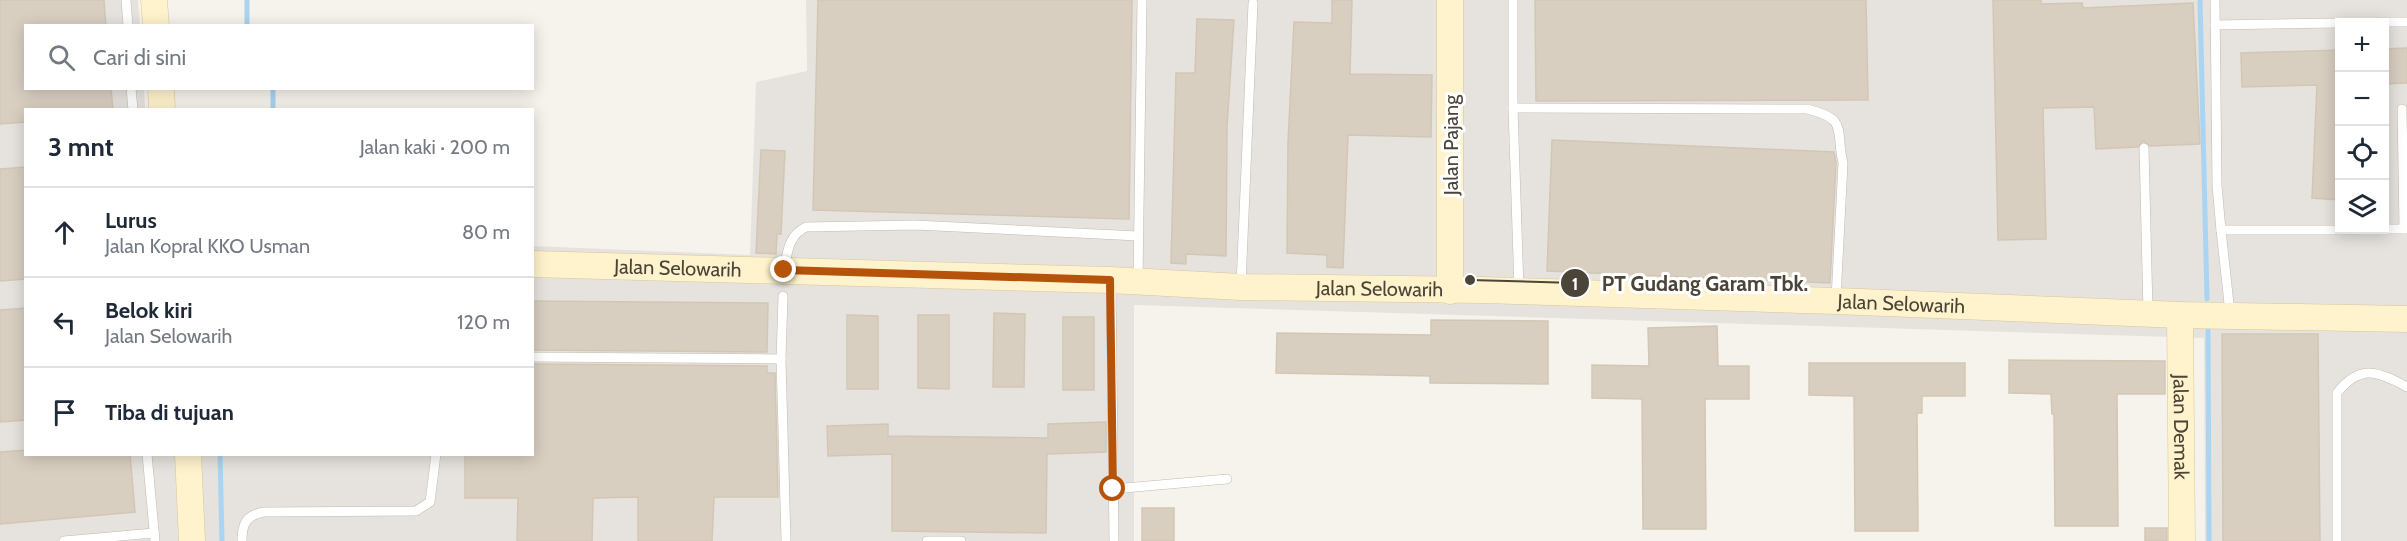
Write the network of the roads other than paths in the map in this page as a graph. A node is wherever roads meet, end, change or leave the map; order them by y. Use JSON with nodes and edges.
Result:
{"nodes":[{"id":1,"x":126,"y":0,"type":"edge"},
{"id":2,"x":154,"y":0,"type":"edge"},
{"id":3,"x":1142,"y":0,"type":"edge"},
{"id":4,"x":1450,"y":0,"type":"edge"},
{"id":5,"x":1513,"y":0,"type":"edge"},
{"id":6,"x":2215,"y":0,"type":"edge"},
{"id":7,"x":1253,"y":3,"type":"dead end"},
{"id":8,"x":2389,"y":22,"type":"edge"},
{"id":9,"x":2407,"y":22,"type":"edge"},
{"id":10,"x":2335,"y":23,"type":"edge"},
{"id":11,"x":128,"y":24,"type":"edge"},
{"id":12,"x":156,"y":24,"type":"edge"},
{"id":13,"x":2215,"y":25,"type":"junction"},
{"id":14,"x":131,"y":90,"type":"edge"},
{"id":15,"x":161,"y":90,"type":"edge"},
{"id":16,"x":133,"y":108,"type":"edge"},
{"id":17,"x":162,"y":108,"type":"edge"},
{"id":18,"x":1513,"y":108,"type":"junction"},
{"id":19,"x":2402,"y":109,"type":"dead end"},
{"id":20,"x":2144,"y":148,"type":"dead end"},
{"id":21,"x":2389,"y":229,"type":"edge"},
{"id":22,"x":2406,"y":229,"type":"edge"},
{"id":23,"x":2221,"y":230,"type":"junction"},
{"id":24,"x":2335,"y":230,"type":"edge"},
{"id":25,"x":1138,"y":236,"type":"junction"},
{"id":26,"x":534,"y":264,"type":"edge"},
{"id":27,"x":784,"y":270,"type":"junction"},
{"id":28,"x":1110,"y":280,"type":"junction"},
{"id":29,"x":1138,"y":281,"type":"junction"},
{"id":30,"x":1241,"y":287,"type":"junction"},
{"id":31,"x":1450,"y":291,"type":"junction"},
{"id":32,"x":1519,"y":292,"type":"junction"},
{"id":33,"x":783,"y":296,"type":"dead end"},
{"id":34,"x":1836,"y":301,"type":"junction"},
{"id":35,"x":2148,"y":314,"type":"junction"},
{"id":36,"x":2180,"y":315,"type":"junction"},
{"id":37,"x":2230,"y":315,"type":"junction"},
{"id":38,"x":2407,"y":319,"type":"edge"},
{"id":39,"x":534,"y":357,"type":"edge"},
{"id":40,"x":781,"y":359,"type":"junction"},
{"id":41,"x":2407,"y":387,"type":"edge"},
{"id":42,"x":147,"y":456,"type":"edge"},
{"id":43,"x":188,"y":456,"type":"edge"},
{"id":44,"x":436,"y":456,"type":"edge"},
{"id":45,"x":1227,"y":479,"type":"dead end"},
{"id":46,"x":1113,"y":489,"type":"junction"},
{"id":47,"x":155,"y":537,"type":"edge"},
{"id":48,"x":64,"y":541,"type":"edge"},
{"id":49,"x":192,"y":541,"type":"edge"},
{"id":50,"x":242,"y":541,"type":"edge"},
{"id":51,"x":786,"y":541,"type":"edge"},
{"id":52,"x":927,"y":541,"type":"edge"},
{"id":53,"x":962,"y":541,"type":"edge"},
{"id":54,"x":1114,"y":541,"type":"edge"},
{"id":55,"x":2182,"y":541,"type":"edge"},
{"id":56,"x":2337,"y":541,"type":"edge"}],
"edges":[{"from":1,"to":11,"type":"lane"},
{"from":2,"to":12,"type":"main road"},
{"from":3,"to":25,"type":"lane"},
{"from":4,"to":31,"type":"main road","name":"Jalan Pajang"},
{"from":5,"to":18,"type":"lane"},
{"from":6,"to":13,"type":"lane"},
{"from":7,"to":30,"type":"lane"},
{"from":8,"to":9,"type":"lane"},
{"from":10,"to":13,"type":"lane"},
{"from":13,"to":23,"type":"lane"},
{"from":14,"to":16,"type":"lane"},
{"from":15,"to":17,"type":"main road"},
{"from":18,"to":32,"type":"lane"},
{"from":18,"to":34,"type":"lane"},
{"from":19,"to":22,"type":"lane"},
{"from":20,"to":35,"type":"lane"},
{"from":21,"to":22,"type":"lane"},
{"from":23,"to":24,"type":"lane"},
{"from":23,"to":37,"type":"lane"},
{"from":25,"to":27,"type":"lane"},
{"from":25,"to":29,"type":"lane"},
{"from":26,"to":27,"type":"main road","name":"Jalan Selowarih"},
{"from":27,"to":28,"type":"main road","name":"Jalan Selowarih"},
{"from":28,"to":29,"type":"main road","name":"Jalan Selowarih"},
{"from":28,"to":46,"type":"lane"},
{"from":29,"to":30,"type":"main road","name":"Jalan Selowarih"},
{"from":30,"to":31,"type":"main road","name":"Jalan Selowarih"},
{"from":31,"to":32,"type":"main road","name":"Jalan Selowarih"},
{"from":32,"to":34,"type":"main road","name":"Jalan Selowarih"},
{"from":33,"to":40,"type":"lane"},
{"from":34,"to":35,"type":"main road","name":"Jalan Selowarih"},
{"from":35,"to":36,"type":"main road","name":"Jalan Selowarih"},
{"from":36,"to":37,"type":"main road","name":"Jalan Selowarih"},
{"from":36,"to":55,"type":"main road","name":"Jalan Demak"},
{"from":37,"to":38,"type":"main road","name":"Jalan Selowarih"},
{"from":39,"to":40,"type":"lane"},
{"from":40,"to":51,"type":"lane"},
{"from":41,"to":56,"type":"lane"},
{"from":42,"to":47,"type":"lane"},
{"from":43,"to":49,"type":"main road"},
{"from":44,"to":50,"type":"lane"},
{"from":45,"to":46,"type":"lane"},
{"from":46,"to":54,"type":"lane"},
{"from":47,"to":48,"type":"lane"},
{"from":52,"to":53,"type":"lane"}]}
